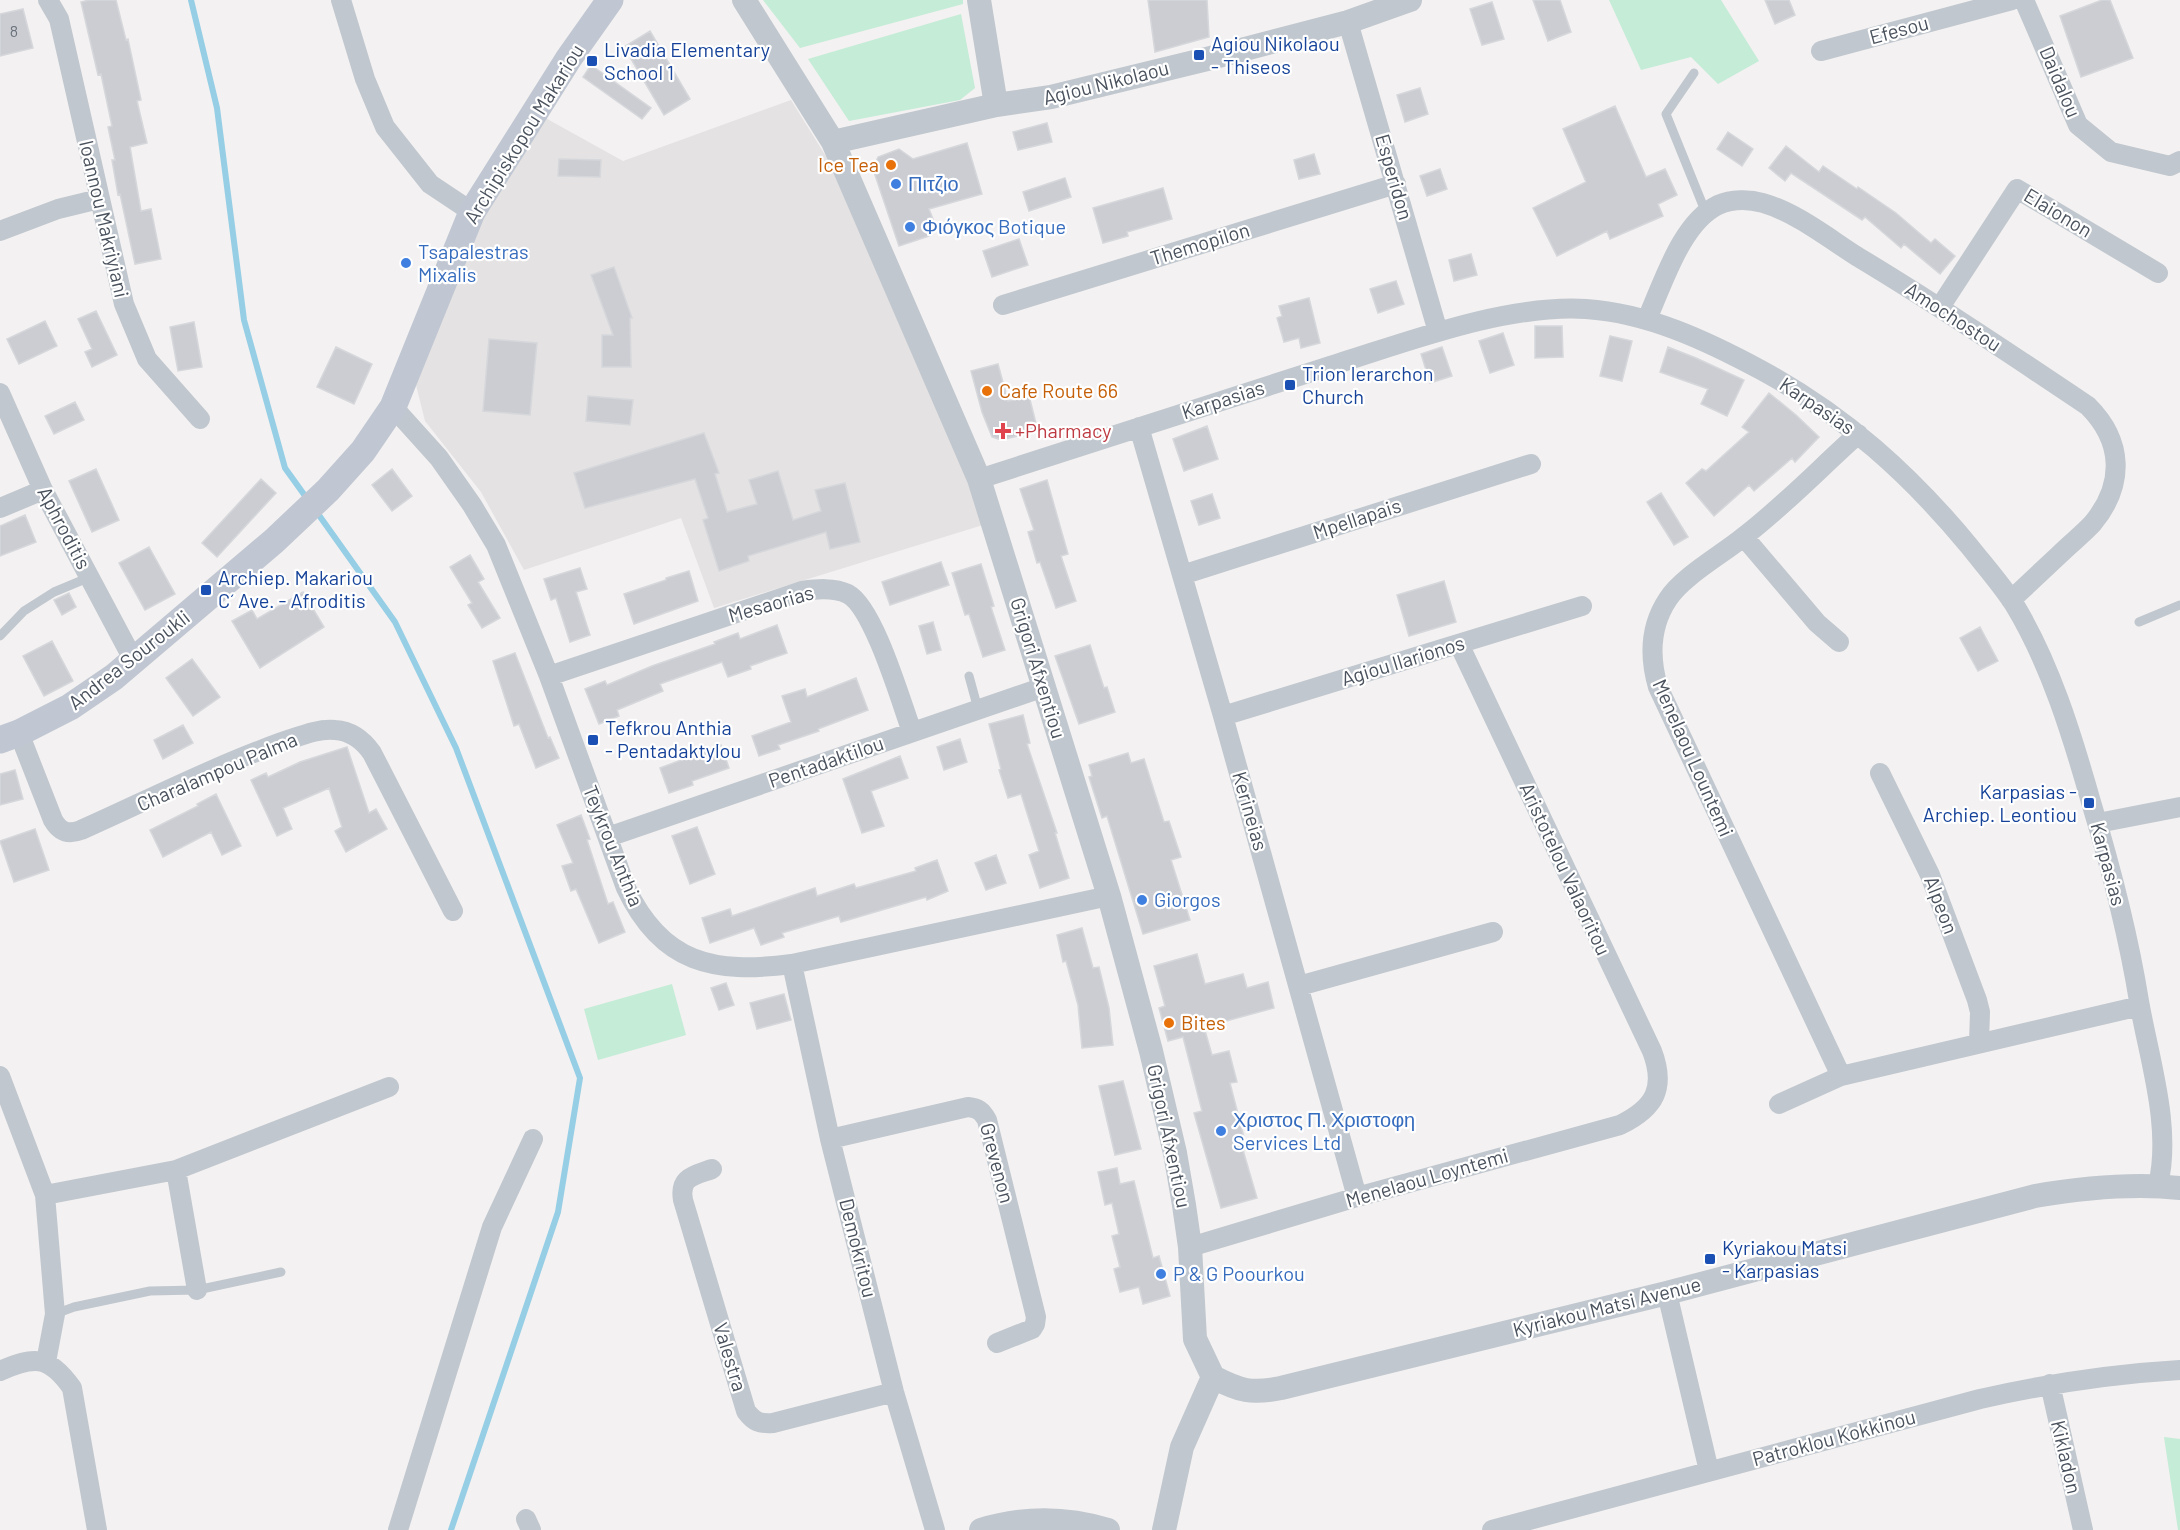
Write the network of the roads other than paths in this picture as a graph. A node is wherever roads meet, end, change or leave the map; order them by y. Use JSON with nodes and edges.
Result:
{"nodes":[{"id":1,"x":48,"y":0,"type":"edge"},
{"id":2,"x":341,"y":0,"type":"edge"},
{"id":3,"x":610,"y":0,"type":"edge"},
{"id":4,"x":744,"y":0,"type":"edge"},
{"id":5,"x":979,"y":0,"type":"edge"},
{"id":6,"x":1410,"y":0,"type":"edge"},
{"id":7,"x":2012,"y":0,"type":"edge"},
{"id":8,"x":2024,"y":0,"type":"edge"},
{"id":9,"x":1348,"y":22,"type":"junction"},
{"id":10,"x":1821,"y":51,"type":"dead end"},
{"id":11,"x":1694,"y":73,"type":"dead end"},
{"id":12,"x":996,"y":105,"type":"junction"},
{"id":13,"x":833,"y":142,"type":"junction"},
{"id":14,"x":2180,"y":161,"type":"edge"},
{"id":15,"x":1396,"y":184,"type":"junction"},
{"id":16,"x":99,"y":199,"type":"junction"},
{"id":17,"x":472,"y":212,"type":"junction"},
{"id":18,"x":1706,"y":213,"type":"junction"},
{"id":19,"x":0,"y":231,"type":"edge"},
{"id":20,"x":2158,"y":273,"type":"dead end"},
{"id":21,"x":1003,"y":305,"type":"dead end"},
{"id":22,"x":1940,"y":307,"type":"junction"},
{"id":23,"x":1647,"y":319,"type":"junction"},
{"id":24,"x":1438,"y":332,"type":"junction"},
{"id":25,"x":0,"y":393,"type":"edge"},
{"id":26,"x":393,"y":407,"type":"junction"},
{"id":27,"x":200,"y":419,"type":"dead end"},
{"id":28,"x":1139,"y":427,"type":"junction"},
{"id":29,"x":1858,"y":434,"type":"junction"},
{"id":30,"x":1531,"y":464,"type":"dead end"},
{"id":31,"x":979,"y":479,"type":"junction"},
{"id":32,"x":43,"y":490,"type":"junction"},
{"id":33,"x":0,"y":508,"type":"edge"},
{"id":34,"x":1744,"y":537,"type":"junction"},
{"id":35,"x":274,"y":541,"type":"joint"},
{"id":36,"x":1182,"y":575,"type":"junction"},
{"id":37,"x":90,"y":577,"type":"junction"},
{"id":38,"x":2012,"y":600,"type":"junction"},
{"id":39,"x":2180,"y":605,"type":"edge"},
{"id":40,"x":1582,"y":606,"type":"dead end"},
{"id":41,"x":2139,"y":622,"type":"dead end"},
{"id":42,"x":0,"y":636,"type":"edge"},
{"id":43,"x":1839,"y":642,"type":"dead end"},
{"id":44,"x":1458,"y":644,"type":"junction"},
{"id":45,"x":134,"y":661,"type":"junction"},
{"id":46,"x":549,"y":676,"type":"junction"},
{"id":47,"x":969,"y":676,"type":"dead end"},
{"id":48,"x":1044,"y":687,"type":"junction"},
{"id":49,"x":978,"y":709,"type":"junction"},
{"id":50,"x":1223,"y":716,"type":"junction"},
{"id":51,"x":912,"y":732,"type":"junction"},
{"id":52,"x":9,"y":736,"type":"edge"},
{"id":53,"x":1880,"y":773,"type":"dead end"},
{"id":54,"x":2180,"y":807,"type":"edge"},
{"id":55,"x":2098,"y":824,"type":"junction"},
{"id":56,"x":608,"y":837,"type":"junction"},
{"id":57,"x":1109,"y":896,"type":"junction"},
{"id":58,"x":453,"y":911,"type":"dead end"},
{"id":59,"x":1493,"y":932,"type":"dead end"},
{"id":60,"x":792,"y":964,"type":"junction"},
{"id":61,"x":1299,"y":986,"type":"junction"},
{"id":62,"x":2140,"y":1006,"type":"junction"},
{"id":63,"x":1979,"y":1043,"type":"junction"},
{"id":64,"x":0,"y":1076,"type":"edge"},
{"id":65,"x":1841,"y":1076,"type":"junction"},
{"id":66,"x":389,"y":1087,"type":"dead end"},
{"id":67,"x":1654,"y":1096,"type":"joint"},
{"id":68,"x":1779,"y":1104,"type":"dead end"},
{"id":69,"x":533,"y":1139,"type":"dead end"},
{"id":70,"x":830,"y":1139,"type":"junction"},
{"id":71,"x":712,"y":1169,"type":"dead end"},
{"id":72,"x":176,"y":1170,"type":"junction"},
{"id":73,"x":2169,"y":1187,"type":"edge"},
{"id":74,"x":45,"y":1195,"type":"junction"},
{"id":75,"x":1357,"y":1197,"type":"junction"},
{"id":76,"x":1190,"y":1246,"type":"junction"},
{"id":77,"x":281,"y":1272,"type":"dead end"},
{"id":78,"x":196,"y":1290,"type":"junction"},
{"id":79,"x":1667,"y":1293,"type":"junction"},
{"id":80,"x":55,"y":1314,"type":"junction"},
{"id":81,"x":997,"y":1343,"type":"dead end"},
{"id":82,"x":46,"y":1362,"type":"junction"},
{"id":83,"x":2180,"y":1370,"type":"edge"},
{"id":84,"x":0,"y":1371,"type":"edge"},
{"id":85,"x":1213,"y":1377,"type":"junction"},
{"id":86,"x":2050,"y":1383,"type":"junction"},
{"id":87,"x":894,"y":1392,"type":"junction"},
{"id":88,"x":1709,"y":1471,"type":"junction"},
{"id":89,"x":97,"y":1530,"type":"edge"},
{"id":90,"x":398,"y":1530,"type":"edge"},
{"id":91,"x":935,"y":1530,"type":"edge"},
{"id":92,"x":981,"y":1530,"type":"edge"},
{"id":93,"x":1108,"y":1530,"type":"edge"},
{"id":94,"x":1164,"y":1530,"type":"edge"},
{"id":95,"x":1492,"y":1530,"type":"edge"},
{"id":96,"x":2083,"y":1530,"type":"edge"}],
"edges":[{"from":1,"to":16,"type":"street","name":"Ioannou Makriyiani"},
{"from":2,"to":17,"type":"street"},
{"from":3,"to":17,"type":"main road","name":"Archipiskopou Makariou"},
{"from":4,"to":13,"type":"street","name":"Grigori Afxentiou"},
{"from":5,"to":12,"type":"street"},
{"from":6,"to":9,"type":"street","name":"Agiou Nikolaou"},
{"from":7,"to":10,"type":"street","name":"Efesou"},
{"from":8,"to":14,"type":"street","name":"Daidalou"},
{"from":9,"to":12,"type":"street","name":"Agiou Nikolaou"},
{"from":9,"to":15,"type":"street","name":"Esperidon"},
{"from":11,"to":18,"type":"lane"},
{"from":12,"to":13,"type":"street","name":"Agiou Nikolaou"},
{"from":13,"to":31,"type":"street","name":"Grigori Afxentiou"},
{"from":15,"to":21,"type":"street","name":"Themopilon"},
{"from":15,"to":24,"type":"street","name":"Esperidon"},
{"from":16,"to":19,"type":"street"},
{"from":16,"to":27,"type":"street","name":"Ioannou Makriyiani"},
{"from":17,"to":26,"type":"main road","name":"Archipiskopou Makariou"},
{"from":18,"to":22,"type":"street","name":"Amochostou"},
{"from":18,"to":23,"type":"street","name":"Amochostou"},
{"from":20,"to":22,"type":"street","name":"Elaionon"},
{"from":22,"to":38,"type":"street","name":"Amochostou"},
{"from":23,"to":24,"type":"street","name":"Karpasias"},
{"from":23,"to":29,"type":"street","name":"Karpasias"},
{"from":24,"to":28,"type":"street","name":"Karpasias"},
{"from":25,"to":32,"type":"street","name":"Aphroditis"},
{"from":26,"to":35,"type":"main road","name":"Archipiskopou Makariou"},
{"from":26,"to":46,"type":"street","name":"Teykrou Anthia"},
{"from":28,"to":31,"type":"street","name":"Karpasias"},
{"from":28,"to":36,"type":"street","name":"Kerineias"},
{"from":29,"to":34,"type":"street","name":"Menelaou Lountemi"},
{"from":29,"to":38,"type":"street","name":"Karpasias"},
{"from":30,"to":36,"type":"street","name":"Mpellapais"},
{"from":31,"to":48,"type":"street","name":"Grigori Afxentiou"},
{"from":32,"to":33,"type":"street"},
{"from":32,"to":37,"type":"street","name":"Aphroditis"},
{"from":34,"to":43,"type":"street"},
{"from":34,"to":65,"type":"street","name":"Menelaou Lountemi"},
{"from":35,"to":45,"type":"main road","name":"Andrea Souroukli"},
{"from":36,"to":50,"type":"street","name":"Kerineias"},
{"from":37,"to":42,"type":"lane"},
{"from":37,"to":45,"type":"street","name":"Aphroditis"},
{"from":38,"to":55,"type":"street","name":"Karpasias"},
{"from":39,"to":41,"type":"lane"},
{"from":40,"to":44,"type":"street","name":"Agiou Ilarionos"},
{"from":44,"to":50,"type":"street","name":"Agiou Ilarionos"},
{"from":44,"to":67,"type":"street","name":"Aristotelou Valaoritou"},
{"from":45,"to":52,"type":"main road","name":"Andrea Souroukli"},
{"from":46,"to":51,"type":"street","name":"Mesaorias"},
{"from":46,"to":56,"type":"street","name":"Teykrou Anthia"},
{"from":47,"to":49,"type":"lane"},
{"from":48,"to":49,"type":"street","name":"Pentadaktilou"},
{"from":48,"to":57,"type":"street","name":"Grigori Afxentiou"},
{"from":49,"to":51,"type":"street","name":"Pentadaktilou"},
{"from":50,"to":61,"type":"street","name":"Kerineias"},
{"from":51,"to":56,"type":"street","name":"Pentadaktilou"},
{"from":52,"to":58,"type":"street","name":"Charalampou Palma"},
{"from":53,"to":63,"type":"street","name":"Alpeon"},
{"from":54,"to":55,"type":"street"},
{"from":55,"to":62,"type":"street","name":"Karpasias"},
{"from":56,"to":60,"type":"street","name":"Teykrou Anthia"},
{"from":57,"to":60,"type":"street","name":"Teykrou Anthia"},
{"from":57,"to":76,"type":"street","name":"Grigori Afxentiou"},
{"from":59,"to":61,"type":"street"},
{"from":60,"to":70,"type":"street","name":"Demokritou"},
{"from":61,"to":75,"type":"street","name":"Kerineias"},
{"from":62,"to":63,"type":"street"},
{"from":62,"to":73,"type":"street","name":"Karpasias"},
{"from":63,"to":65,"type":"street"},
{"from":64,"to":74,"type":"street"},
{"from":65,"to":68,"type":"street"},
{"from":66,"to":72,"type":"street"},
{"from":67,"to":75,"type":"street","name":"Menelaou Loyntemi"},
{"from":69,"to":90,"type":"street"},
{"from":70,"to":81,"type":"street","name":"Grevenon"},
{"from":70,"to":87,"type":"street","name":"Demokritou"},
{"from":71,"to":87,"type":"street","name":"Valestra"},
{"from":72,"to":74,"type":"street"},
{"from":72,"to":78,"type":"street"},
{"from":73,"to":79,"type":"street","name":"Kyriakou Matsi Avenue"},
{"from":74,"to":80,"type":"street"},
{"from":75,"to":76,"type":"street","name":"Menelaou Loyntemi"},
{"from":76,"to":85,"type":"street","name":"Grigori Afxentiou"},
{"from":77,"to":78,"type":"lane"},
{"from":78,"to":80,"type":"lane"},
{"from":79,"to":85,"type":"street","name":"Kyriakou Matsi Avenue"},
{"from":79,"to":88,"type":"street"},
{"from":80,"to":82,"type":"street"},
{"from":82,"to":84,"type":"street"},
{"from":82,"to":89,"type":"street"},
{"from":83,"to":86,"type":"street","name":"Patroklou Kokkinou"},
{"from":85,"to":94,"type":"street"},
{"from":86,"to":88,"type":"street","name":"Patroklou Kokkinou"},
{"from":86,"to":96,"type":"street","name":"Kikladon"},
{"from":87,"to":91,"type":"street","name":"Demokritou"},
{"from":88,"to":95,"type":"street","name":"Patroklou Kokkinou"},
{"from":92,"to":93,"type":"street"}]}
